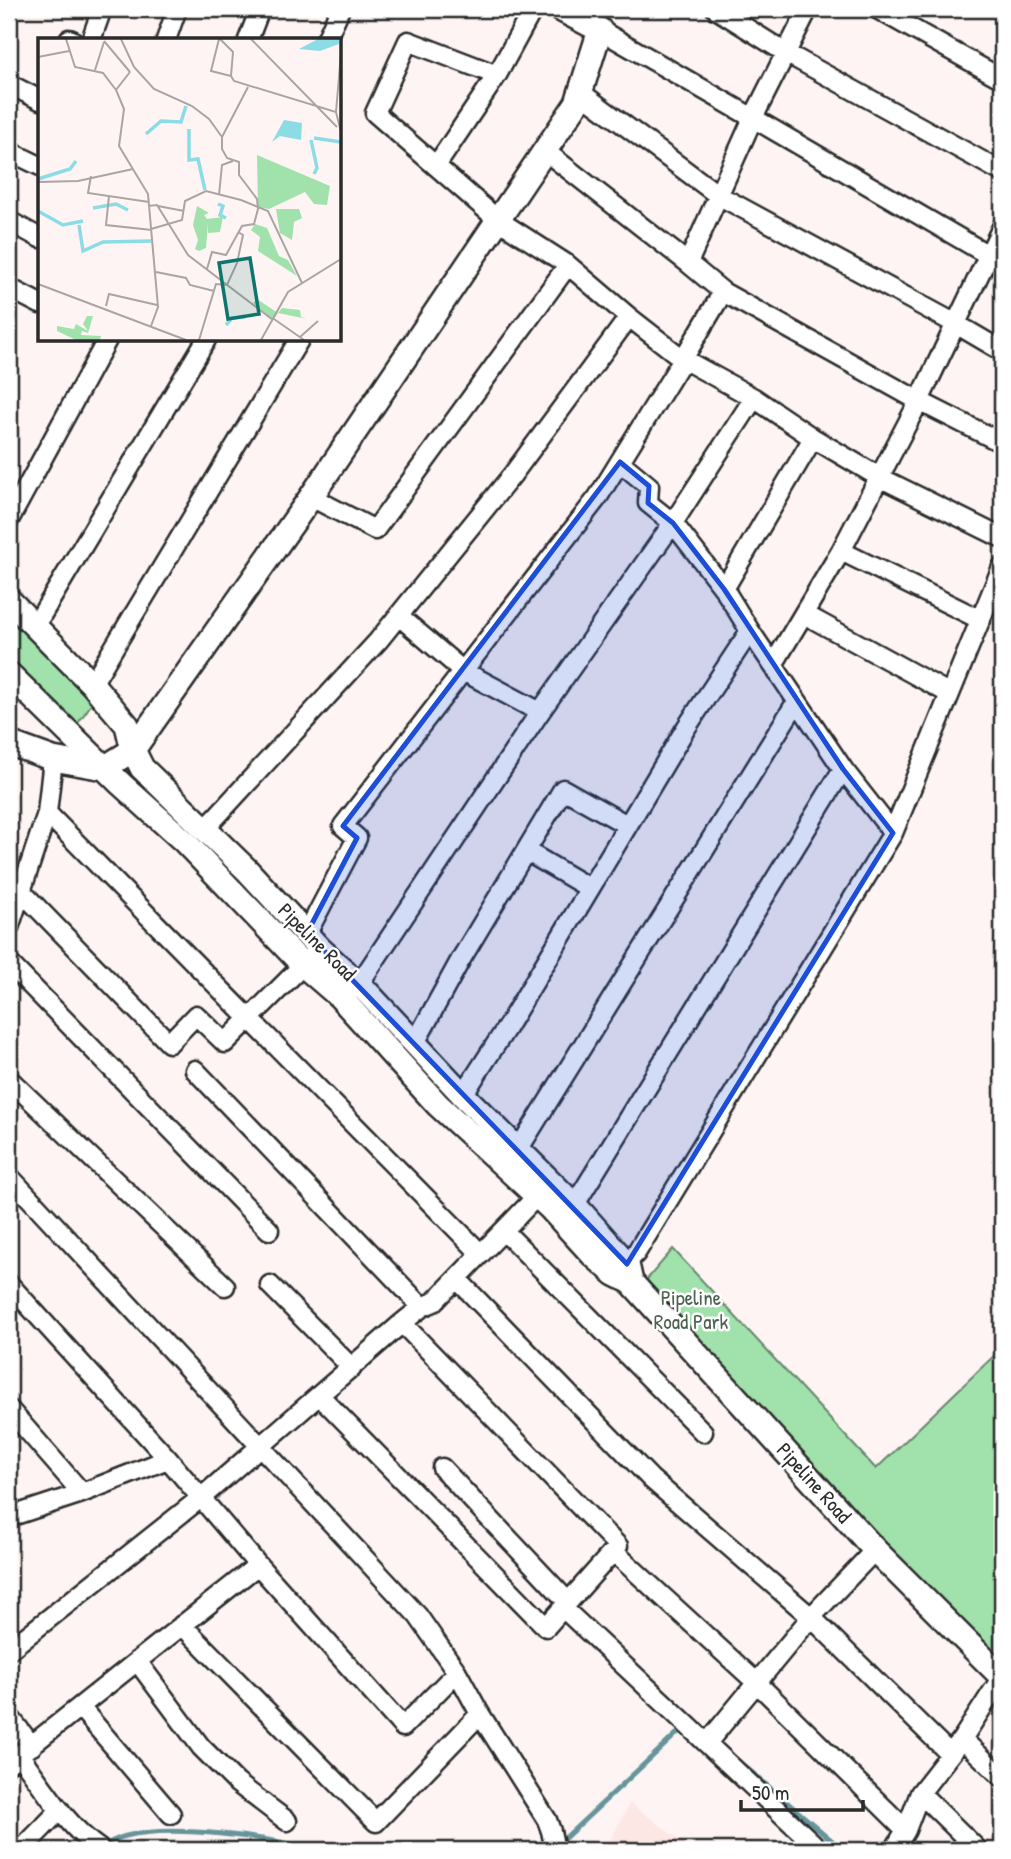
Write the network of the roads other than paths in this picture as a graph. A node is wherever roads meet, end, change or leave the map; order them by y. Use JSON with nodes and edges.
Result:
{"nodes":[{"id":1,"x":102,"y":9,"type":"edge"},
{"id":2,"x":177,"y":9,"type":"edge"},
{"id":3,"x":260,"y":9,"type":"edge"},
{"id":4,"x":340,"y":9,"type":"edge"},
{"id":5,"x":533,"y":9,"type":"edge"},
{"id":6,"x":560,"y":9,"type":"edge"},
{"id":7,"x":716,"y":9,"type":"edge"},
{"id":8,"x":808,"y":9,"type":"edge"},
{"id":9,"x":877,"y":9,"type":"edge"},
{"id":10,"x":600,"y":30,"type":"junction"},
{"id":11,"x":92,"y":38,"type":"edge"},
{"id":12,"x":167,"y":38,"type":"edge"},
{"id":13,"x":249,"y":38,"type":"edge"},
{"id":14,"x":327,"y":38,"type":"edge"},
{"id":15,"x":786,"y":53,"type":"junction"},
{"id":16,"x":497,"y":75,"type":"junction"},
{"id":17,"x":1002,"y":79,"type":"edge"},
{"id":18,"x":9,"y":84,"type":"edge"},
{"id":19,"x":580,"y":92,"type":"junction"},
{"id":20,"x":38,"y":99,"type":"edge"},
{"id":21,"x":754,"y":118,"type":"junction"},
{"id":22,"x":545,"y":150,"type":"junction"},
{"id":23,"x":9,"y":151,"type":"edge"},
{"id":24,"x":38,"y":165,"type":"edge"},
{"id":25,"x":436,"y":166,"type":"junction"},
{"id":26,"x":1002,"y":172,"type":"edge"},
{"id":27,"x":718,"y":195,"type":"junction"},
{"id":28,"x":498,"y":220,"type":"junction"},
{"id":29,"x":9,"y":221,"type":"edge"},
{"id":30,"x":1002,"y":227,"type":"edge"},
{"id":31,"x":38,"y":236,"type":"edge"},
{"id":32,"x":996,"y":260,"type":"edge"},
{"id":33,"x":688,"y":262,"type":"junction"},
{"id":34,"x":568,"y":265,"type":"junction"},
{"id":35,"x":9,"y":288,"type":"edge"},
{"id":36,"x":723,"y":292,"type":"junction"},
{"id":37,"x":38,"y":303,"type":"edge"},
{"id":38,"x":629,"y":317,"type":"junction"},
{"id":39,"x":956,"y":324,"type":"junction"},
{"id":40,"x":106,"y":341,"type":"edge"},
{"id":41,"x":205,"y":341,"type":"edge"},
{"id":42,"x":298,"y":341,"type":"edge"},
{"id":43,"x":1002,"y":351,"type":"edge"},
{"id":44,"x":683,"y":359,"type":"junction"},
{"id":45,"x":754,"y":398,"type":"junction"},
{"id":46,"x":919,"y":401,"type":"junction"},
{"id":47,"x":813,"y":438,"type":"junction"},
{"id":48,"x":1002,"y":443,"type":"edge"},
{"id":49,"x":620,"y":462,"type":"junction"},
{"id":50,"x":879,"y":477,"type":"junction"},
{"id":51,"x":311,"y":498,"type":"junction"},
{"id":52,"x":9,"y":520,"type":"edge"},
{"id":53,"x":673,"y":523,"type":"junction"},
{"id":54,"x":1002,"y":538,"type":"edge"},
{"id":55,"x":841,"y":551,"type":"junction"},
{"id":56,"x":1002,"y":567,"type":"edge"},
{"id":57,"x":724,"y":589,"type":"junction"},
{"id":58,"x":9,"y":600,"type":"edge"},
{"id":59,"x":804,"y":614,"type":"junction"},
{"id":60,"x":399,"y":616,"type":"junction"},
{"id":61,"x":981,"y":620,"type":"junction"},
{"id":62,"x":35,"y":626,"type":"junction"},
{"id":63,"x":750,"y":631,"type":"junction"},
{"id":64,"x":773,"y":665,"type":"junction"},
{"id":65,"x":463,"y":671,"type":"junction"},
{"id":66,"x":9,"y":674,"type":"edge"},
{"id":67,"x":92,"y":684,"type":"junction"},
{"id":68,"x":950,"y":694,"type":"junction"},
{"id":69,"x":797,"y":701,"type":"junction"},
{"id":70,"x":540,"y":712,"type":"junction"},
{"id":71,"x":9,"y":743,"type":"edge"},
{"id":72,"x":133,"y":750,"type":"junction"},
{"id":73,"x":53,"y":759,"type":"junction"},
{"id":74,"x":104,"y":768,"type":"junction"},
{"id":75,"x":843,"y":769,"type":"junction"},
{"id":76,"x":47,"y":813,"type":"junction"},
{"id":77,"x":627,"y":825,"type":"junction"},
{"id":78,"x":204,"y":830,"type":"junction"},
{"id":79,"x":893,"y":833,"type":"junction"},
{"id":80,"x":526,"y":851,"type":"junction"},
{"id":81,"x":589,"y":888,"type":"junction"},
{"id":82,"x":21,"y":891,"type":"junction"},
{"id":83,"x":9,"y":928,"type":"edge"},
{"id":84,"x":313,"y":941,"type":"junction"},
{"id":85,"x":9,"y":963,"type":"edge"},
{"id":86,"x":303,"y":965,"type":"junction"},
{"id":87,"x":359,"y":984,"type":"junction"},
{"id":88,"x":248,"y":1018,"type":"junction"},
{"id":89,"x":415,"y":1043,"type":"junction"},
{"id":90,"x":195,"y":1070,"type":"dead end"},
{"id":91,"x":9,"y":1079,"type":"edge"},
{"id":92,"x":463,"y":1095,"type":"junction"},
{"id":93,"x":518,"y":1150,"type":"junction"},
{"id":94,"x":9,"y":1176,"type":"edge"},
{"id":95,"x":537,"y":1196,"type":"junction"},
{"id":96,"x":574,"y":1206,"type":"junction"},
{"id":97,"x":269,"y":1230,"type":"dead end"},
{"id":98,"x":504,"y":1231,"type":"junction"},
{"id":99,"x":481,"y":1254,"type":"junction"},
{"id":100,"x":624,"y":1273,"type":"junction"},
{"id":101,"x":457,"y":1279,"type":"junction"},
{"id":102,"x":9,"y":1284,"type":"edge"},
{"id":103,"x":270,"y":1285,"type":"dead end"},
{"id":104,"x":225,"y":1286,"type":"dead end"},
{"id":105,"x":422,"y":1307,"type":"junction"},
{"id":106,"x":402,"y":1323,"type":"junction"},
{"id":107,"x":352,"y":1368,"type":"junction"},
{"id":108,"x":320,"y":1396,"type":"junction"},
{"id":109,"x":9,"y":1409,"type":"edge"},
{"id":110,"x":703,"y":1432,"type":"dead end"},
{"id":111,"x":262,"y":1446,"type":"junction"},
{"id":112,"x":168,"y":1459,"type":"junction"},
{"id":113,"x":442,"y":1468,"type":"dead end"},
{"id":114,"x":82,"y":1493,"type":"junction"},
{"id":115,"x":202,"y":1497,"type":"junction"},
{"id":116,"x":9,"y":1517,"type":"edge"},
{"id":117,"x":875,"y":1550,"type":"junction"},
{"id":118,"x":614,"y":1551,"type":"junction"},
{"id":119,"x":258,"y":1564,"type":"junction"},
{"id":120,"x":566,"y":1605,"type":"junction"},
{"id":121,"x":811,"y":1617,"type":"junction"},
{"id":122,"x":181,"y":1625,"type":"junction"},
{"id":123,"x":9,"y":1650,"type":"edge"},
{"id":124,"x":137,"y":1661,"type":"junction"},
{"id":125,"x":457,"y":1672,"type":"junction"},
{"id":126,"x":1002,"y":1677,"type":"edge"},
{"id":127,"x":756,"y":1682,"type":"junction"},
{"id":128,"x":80,"y":1707,"type":"junction"},
{"id":129,"x":480,"y":1714,"type":"junction"},
{"id":130,"x":9,"y":1716,"type":"edge"},
{"id":131,"x":962,"y":1739,"type":"junction"},
{"id":132,"x":707,"y":1743,"type":"junction"},
{"id":133,"x":950,"y":1754,"type":"junction"},
{"id":134,"x":20,"y":1755,"type":"edge"},
{"id":135,"x":1002,"y":1777,"type":"edge"},
{"id":136,"x":920,"y":1793,"type":"junction"},
{"id":137,"x":60,"y":1810,"type":"junction"},
{"id":138,"x":171,"y":1814,"type":"dead end"},
{"id":139,"x":287,"y":1821,"type":"dead end"},
{"id":140,"x":906,"y":1830,"type":"junction"},
{"id":141,"x":96,"y":1847,"type":"edge"},
{"id":142,"x":21,"y":1850,"type":"edge"},
{"id":143,"x":555,"y":1850,"type":"edge"},
{"id":144,"x":820,"y":1850,"type":"edge"},
{"id":145,"x":894,"y":1850,"type":"edge"},
{"id":146,"x":978,"y":1850,"type":"edge"}],
"edges":[{"from":1,"to":11,"type":"street"},
{"from":2,"to":12,"type":"street"},
{"from":3,"to":13,"type":"street"},
{"from":4,"to":14,"type":"street"},
{"from":5,"to":16,"type":"street"},
{"from":6,"to":10,"type":"main road"},
{"from":7,"to":15,"type":"street"},
{"from":8,"to":15,"type":"street"},
{"from":9,"to":17,"type":"street"},
{"from":10,"to":19,"type":"main road"},
{"from":10,"to":21,"type":"street"},
{"from":15,"to":21,"type":"street"},
{"from":15,"to":26,"type":"street"},
{"from":16,"to":25,"type":"street"},
{"from":16,"to":25,"type":"street"},
{"from":18,"to":20,"type":"street"},
{"from":19,"to":22,"type":"main road"},
{"from":19,"to":27,"type":"street"},
{"from":21,"to":27,"type":"street"},
{"from":21,"to":32,"type":"street"},
{"from":22,"to":28,"type":"main road"},
{"from":22,"to":33,"type":"street"},
{"from":23,"to":24,"type":"street"},
{"from":25,"to":28,"type":"street"},
{"from":27,"to":33,"type":"street"},
{"from":27,"to":39,"type":"street"},
{"from":28,"to":34,"type":"street"},
{"from":28,"to":51,"type":"main road"},
{"from":29,"to":31,"type":"street"},
{"from":30,"to":32,"type":"street"},
{"from":32,"to":39,"type":"street"},
{"from":33,"to":36,"type":"street"},
{"from":34,"to":38,"type":"street"},
{"from":34,"to":51,"type":"street"},
{"from":35,"to":37,"type":"street"},
{"from":36,"to":44,"type":"street"},
{"from":36,"to":46,"type":"street"},
{"from":38,"to":44,"type":"street"},
{"from":38,"to":60,"type":"street"},
{"from":39,"to":43,"type":"street"},
{"from":39,"to":46,"type":"street"},
{"from":40,"to":52,"type":"street"},
{"from":41,"to":62,"type":"street"},
{"from":42,"to":67,"type":"street"},
{"from":44,"to":45,"type":"street"},
{"from":44,"to":49,"type":"street"},
{"from":45,"to":47,"type":"street"},
{"from":45,"to":53,"type":"street"},
{"from":46,"to":48,"type":"street"},
{"from":46,"to":50,"type":"street"},
{"from":47,"to":50,"type":"street"},
{"from":47,"to":57,"type":"street"},
{"from":49,"to":53,"type":"street"},
{"from":49,"to":65,"type":"street"},
{"from":50,"to":54,"type":"street"},
{"from":50,"to":55,"type":"street"},
{"from":51,"to":72,"type":"main road"},
{"from":53,"to":57,"type":"street"},
{"from":53,"to":70,"type":"street"},
{"from":55,"to":59,"type":"street"},
{"from":55,"to":61,"type":"street"},
{"from":56,"to":61,"type":"street"},
{"from":57,"to":63,"type":"street"},
{"from":58,"to":62,"type":"main road","name":"Pipeline Road"},
{"from":59,"to":64,"type":"street"},
{"from":59,"to":68,"type":"street"},
{"from":60,"to":65,"type":"street"},
{"from":60,"to":78,"type":"street"},
{"from":61,"to":68,"type":"street"},
{"from":62,"to":67,"type":"main road","name":"Pipeline Road"},
{"from":63,"to":64,"type":"street"},
{"from":63,"to":77,"type":"street"},
{"from":64,"to":69,"type":"street"},
{"from":65,"to":70,"type":"street"},
{"from":65,"to":84,"type":"street"},
{"from":66,"to":74,"type":"main road","name":"Pipeline Road"},
{"from":67,"to":72,"type":"main road","name":"Pipeline Road"},
{"from":68,"to":79,"type":"street"},
{"from":69,"to":75,"type":"street"},
{"from":69,"to":93,"type":"street"},
{"from":70,"to":87,"type":"street"},
{"from":71,"to":73,"type":"main road"},
{"from":72,"to":74,"type":"main road"},
{"from":72,"to":78,"type":"main road","name":"Pipeline Road"},
{"from":73,"to":74,"type":"main road"},
{"from":73,"to":76,"type":"street"},
{"from":74,"to":86,"type":"main road","name":"Pipeline Road"},
{"from":75,"to":79,"type":"street"},
{"from":75,"to":96,"type":"street"},
{"from":76,"to":82,"type":"street"},
{"from":76,"to":88,"type":"street"},
{"from":77,"to":80,"type":"street"},
{"from":77,"to":81,"type":"street"},
{"from":78,"to":84,"type":"main road","name":"Pipeline Road"},
{"from":79,"to":100,"type":"street"},
{"from":80,"to":81,"type":"street"},
{"from":80,"to":89,"type":"street"},
{"from":81,"to":92,"type":"street"},
{"from":82,"to":83,"type":"street"},
{"from":82,"to":88,"type":"street"},
{"from":84,"to":86,"type":"street"},
{"from":84,"to":87,"type":"main road","name":"Pipeline Road"},
{"from":85,"to":97,"type":"street"},
{"from":86,"to":88,"type":"street"},
{"from":86,"to":95,"type":"main road","name":"Pipeline Road"},
{"from":87,"to":89,"type":"main road","name":"Pipeline Road"},
{"from":88,"to":99,"type":"street"},
{"from":89,"to":92,"type":"main road","name":"Pipeline Road"},
{"from":90,"to":105,"type":"street"},
{"from":91,"to":104,"type":"street"},
{"from":92,"to":93,"type":"main road","name":"Pipeline Road"},
{"from":93,"to":96,"type":"main road","name":"Pipeline Road"},
{"from":94,"to":111,"type":"street"},
{"from":95,"to":98,"type":"street"},
{"from":95,"to":100,"type":"main road","name":"Pipeline Road"},
{"from":96,"to":100,"type":"main road","name":"Pipeline Road"},
{"from":98,"to":99,"type":"street"},
{"from":98,"to":110,"type":"street"},
{"from":99,"to":101,"type":"street"},
{"from":100,"to":117,"type":"main road","name":"Pipeline Road"},
{"from":101,"to":105,"type":"street"},
{"from":101,"to":121,"type":"street"},
{"from":102,"to":112,"type":"street"},
{"from":103,"to":107,"type":"street"},
{"from":105,"to":106,"type":"street"},
{"from":106,"to":107,"type":"street"},
{"from":106,"to":118,"type":"street"},
{"from":107,"to":108,"type":"street"},
{"from":108,"to":111,"type":"street"},
{"from":108,"to":120,"type":"street"},
{"from":109,"to":114,"type":"street"},
{"from":111,"to":115,"type":"street"},
{"from":111,"to":125,"type":"street"},
{"from":112,"to":114,"type":"street"},
{"from":112,"to":115,"type":"street"},
{"from":113,"to":120,"type":"street"},
{"from":114,"to":116,"type":"street"},
{"from":115,"to":119,"type":"street"},
{"from":115,"to":123,"type":"street"},
{"from":117,"to":121,"type":"street"},
{"from":117,"to":126,"type":"main road","name":"Pipeline Road"},
{"from":118,"to":120,"type":"street"},
{"from":118,"to":127,"type":"street"},
{"from":119,"to":122,"type":"street"},
{"from":119,"to":125,"type":"street"},
{"from":120,"to":132,"type":"street"},
{"from":121,"to":127,"type":"street"},
{"from":121,"to":133,"type":"street"},
{"from":122,"to":124,"type":"street"},
{"from":122,"to":129,"type":"street"},
{"from":124,"to":128,"type":"street"},
{"from":124,"to":139,"type":"street"},
{"from":125,"to":129,"type":"street"},
{"from":126,"to":131,"type":"street"},
{"from":127,"to":132,"type":"street"},
{"from":127,"to":140,"type":"street"},
{"from":128,"to":134,"type":"street"},
{"from":128,"to":138,"type":"street"},
{"from":129,"to":143,"type":"street"},
{"from":130,"to":134,"type":"street"},
{"from":131,"to":133,"type":"street"},
{"from":131,"to":135,"type":"street"},
{"from":132,"to":144,"type":"street"},
{"from":133,"to":136,"type":"street"},
{"from":134,"to":137,"type":"street"},
{"from":136,"to":140,"type":"street"},
{"from":136,"to":146,"type":"street"},
{"from":137,"to":141,"type":"street"},
{"from":137,"to":142,"type":"street"},
{"from":140,"to":145,"type":"street"}]}
